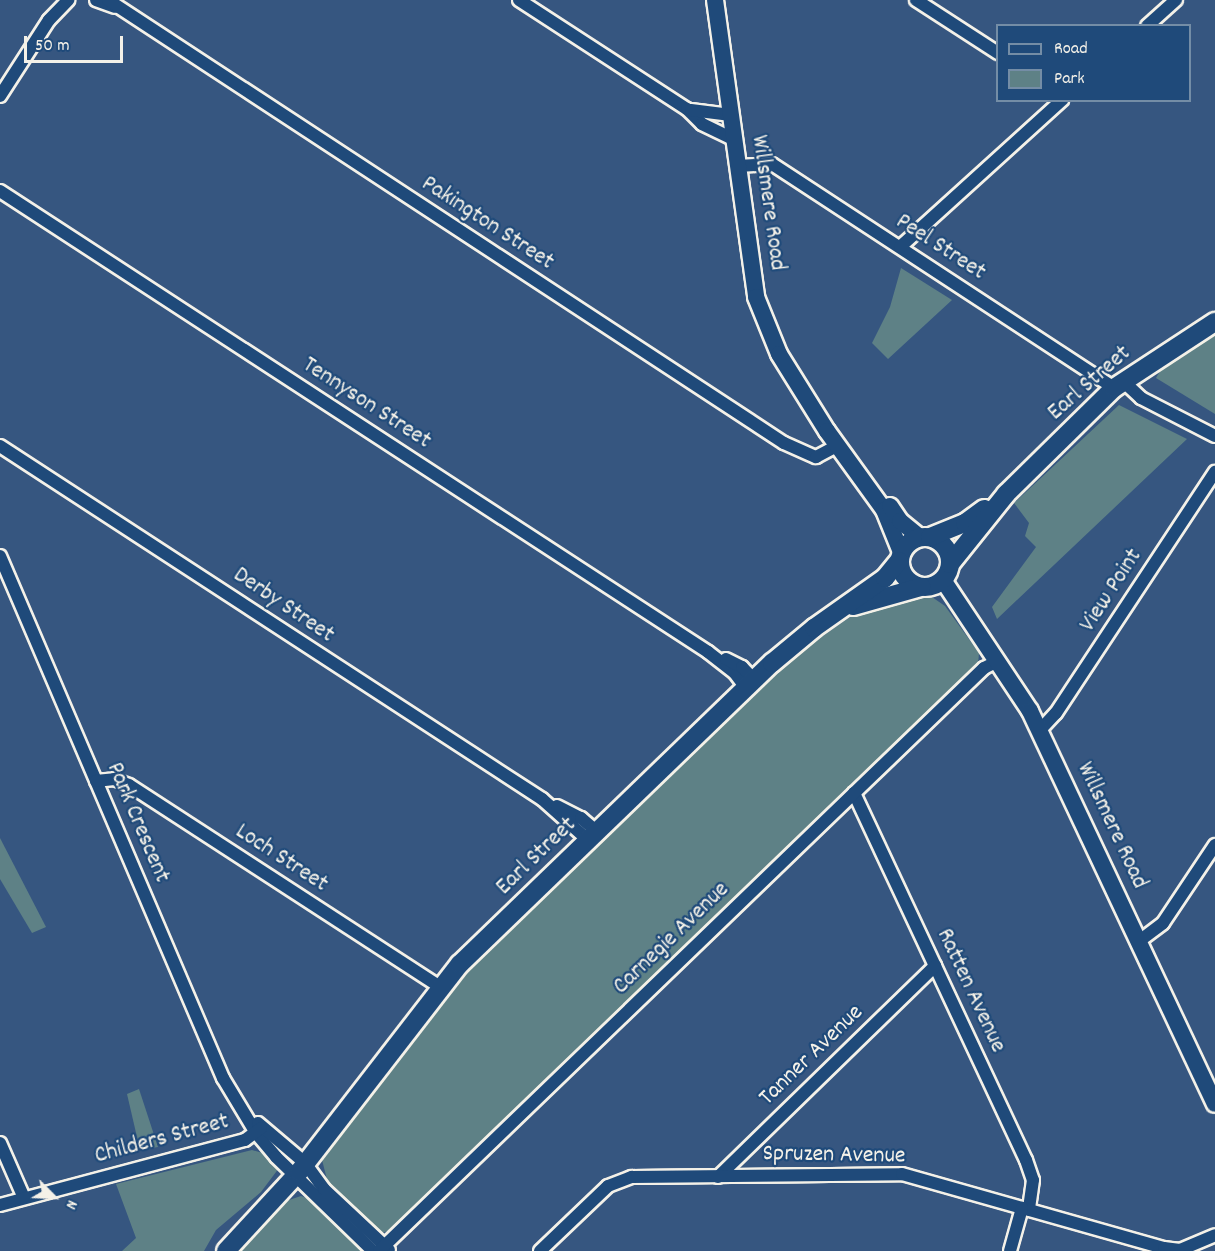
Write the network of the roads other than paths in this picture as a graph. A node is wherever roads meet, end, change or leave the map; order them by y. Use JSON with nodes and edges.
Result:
{"nodes":[{"id":1,"x":58,"y":0,"type":"edge"},
{"id":2,"x":68,"y":0,"type":"edge"},
{"id":3,"x":96,"y":0,"type":"edge"},
{"id":4,"x":519,"y":0,"type":"edge"},
{"id":5,"x":715,"y":0,"type":"edge"},
{"id":6,"x":916,"y":0,"type":"edge"},
{"id":7,"x":1176,"y":0,"type":"edge"},
{"id":8,"x":112,"y":4,"type":"edge"},
{"id":9,"x":49,"y":20,"type":"junction"},
{"id":10,"x":1149,"y":24,"type":"edge"},
{"id":11,"x":996,"y":52,"type":"edge"},
{"id":12,"x":0,"y":96,"type":"edge"},
{"id":13,"x":1060,"y":102,"type":"edge"},
{"id":14,"x":687,"y":109,"type":"junction"},
{"id":15,"x":731,"y":115,"type":"junction"},
{"id":16,"x":735,"y":140,"type":"junction"},
{"id":17,"x":738,"y":166,"type":"junction"},
{"id":18,"x":0,"y":191,"type":"edge"},
{"id":19,"x":900,"y":246,"type":"junction"},
{"id":20,"x":1215,"y":322,"type":"edge"},
{"id":21,"x":1118,"y":384,"type":"junction"},
{"id":22,"x":809,"y":400,"type":"junction"},
{"id":23,"x":1215,"y":436,"type":"edge"},
{"id":24,"x":0,"y":446,"type":"edge"},
{"id":25,"x":837,"y":446,"type":"junction"},
{"id":26,"x":1215,"y":472,"type":"edge"},
{"id":27,"x":1006,"y":494,"type":"junction"},
{"id":28,"x":925,"y":537,"type":"junction"},
{"id":29,"x":0,"y":556,"type":"edge"},
{"id":30,"x":900,"y":557,"type":"junction"},
{"id":31,"x":946,"y":572,"type":"junction"},
{"id":32,"x":921,"y":587,"type":"junction"},
{"id":33,"x":841,"y":609,"type":"junction"},
{"id":34,"x":998,"y":661,"type":"junction"},
{"id":35,"x":750,"y":684,"type":"junction"},
{"id":36,"x":1040,"y":730,"type":"junction"},
{"id":37,"x":96,"y":781,"type":"junction"},
{"id":38,"x":854,"y":793,"type":"junction"},
{"id":39,"x":593,"y":836,"type":"junction"},
{"id":40,"x":1215,"y":845,"type":"edge"},
{"id":41,"x":1138,"y":942,"type":"junction"},
{"id":42,"x":935,"y":966,"type":"junction"},
{"id":43,"x":440,"y":987,"type":"junction"},
{"id":44,"x":1215,"y":1104,"type":"edge"},
{"id":45,"x":259,"y":1130,"type":"junction"},
{"id":46,"x":0,"y":1143,"type":"edge"},
{"id":47,"x":299,"y":1170,"type":"junction"},
{"id":48,"x":718,"y":1177,"type":"junction"},
{"id":49,"x":24,"y":1198,"type":"junction"},
{"id":50,"x":0,"y":1205,"type":"edge"},
{"id":51,"x":1025,"y":1209,"type":"junction"},
{"id":52,"x":1215,"y":1234,"type":"edge"},
{"id":53,"x":382,"y":1250,"type":"edge"},
{"id":54,"x":226,"y":1251,"type":"edge"},
{"id":55,"x":540,"y":1251,"type":"edge"},
{"id":56,"x":1010,"y":1251,"type":"edge"}],
"edges":[{"from":1,"to":9,"type":"street"},
{"from":2,"to":9,"type":"street"},
{"from":3,"to":8,"type":"street","name":"Pakington Street"},
{"from":4,"to":14,"type":"street"},
{"from":5,"to":15,"type":"main road","name":"Willsmere Road"},
{"from":6,"to":11,"type":"street"},
{"from":7,"to":10,"type":"street"},
{"from":8,"to":25,"type":"street","name":"Pakington Street"},
{"from":9,"to":12,"type":"street"},
{"from":13,"to":19,"type":"street"},
{"from":14,"to":15,"type":"street"},
{"from":14,"to":16,"type":"street"},
{"from":15,"to":16,"type":"main road","name":"Willsmere Road"},
{"from":16,"to":17,"type":"main road","name":"Willsmere Road"},
{"from":17,"to":19,"type":"street","name":"Peel Street"},
{"from":17,"to":22,"type":"main road","name":"Willsmere Road"},
{"from":18,"to":35,"type":"street","name":"Tennyson Street"},
{"from":19,"to":21,"type":"street","name":"Peel Street"},
{"from":20,"to":21,"type":"main road","name":"Earl Street"},
{"from":21,"to":23,"type":"street","name":"Peel Street"},
{"from":21,"to":27,"type":"main road","name":"Earl Street"},
{"from":22,"to":25,"type":"main road","name":"Willsmere Road"},
{"from":22,"to":28,"type":"main road","name":"Willsmere Road"},
{"from":24,"to":39,"type":"street","name":"Derby Street"},
{"from":25,"to":30,"type":"main road","name":"Willsmere Road"},
{"from":26,"to":36,"type":"street","name":"View Point"},
{"from":27,"to":28,"type":"main road","name":"Earl Street"},
{"from":27,"to":31,"type":"main road","name":"Earl Street"},
{"from":28,"to":30,"type":"main road"},
{"from":28,"to":31,"type":"main road"},
{"from":29,"to":37,"type":"street","name":"Park Crescent"},
{"from":30,"to":32,"type":"main road"},
{"from":30,"to":33,"type":"main road","name":"Earl Street"},
{"from":31,"to":32,"type":"main road"},
{"from":31,"to":34,"type":"main road","name":"Willsmere Road"},
{"from":32,"to":33,"type":"main road","name":"Earl Street"},
{"from":33,"to":35,"type":"main road","name":"Earl Street"},
{"from":34,"to":36,"type":"main road","name":"Willsmere Road"},
{"from":34,"to":38,"type":"street","name":"Carnegie Avenue"},
{"from":35,"to":39,"type":"main road","name":"Earl Street"},
{"from":36,"to":41,"type":"main road","name":"Willsmere Road"},
{"from":37,"to":43,"type":"street","name":"Loch Street"},
{"from":37,"to":45,"type":"street","name":"Park Crescent"},
{"from":38,"to":42,"type":"street","name":"Ratten Avenue"},
{"from":38,"to":53,"type":"street","name":"Carnegie Avenue"},
{"from":39,"to":43,"type":"main road","name":"Earl Street"},
{"from":40,"to":41,"type":"street"},
{"from":41,"to":44,"type":"main road","name":"Willsmere Road"},
{"from":42,"to":48,"type":"street","name":"Tanner Avenue"},
{"from":42,"to":51,"type":"street","name":"Ratten Avenue"},
{"from":43,"to":47,"type":"main road","name":"Earl Street"},
{"from":45,"to":47,"type":"street","name":"Park Crescent"},
{"from":45,"to":49,"type":"street","name":"Childers Street"},
{"from":46,"to":49,"type":"street"},
{"from":47,"to":53,"type":"street","name":"Park Crescent"},
{"from":47,"to":54,"type":"main road","name":"Earl Street"},
{"from":48,"to":51,"type":"street","name":"Spruzen Avenue"},
{"from":48,"to":55,"type":"street","name":"Spruzen Avenue"},
{"from":49,"to":50,"type":"street","name":"Childers Street"},
{"from":51,"to":52,"type":"street","name":"Spruzen Avenue"},
{"from":51,"to":56,"type":"street","name":"Ratten Avenue"}]}
